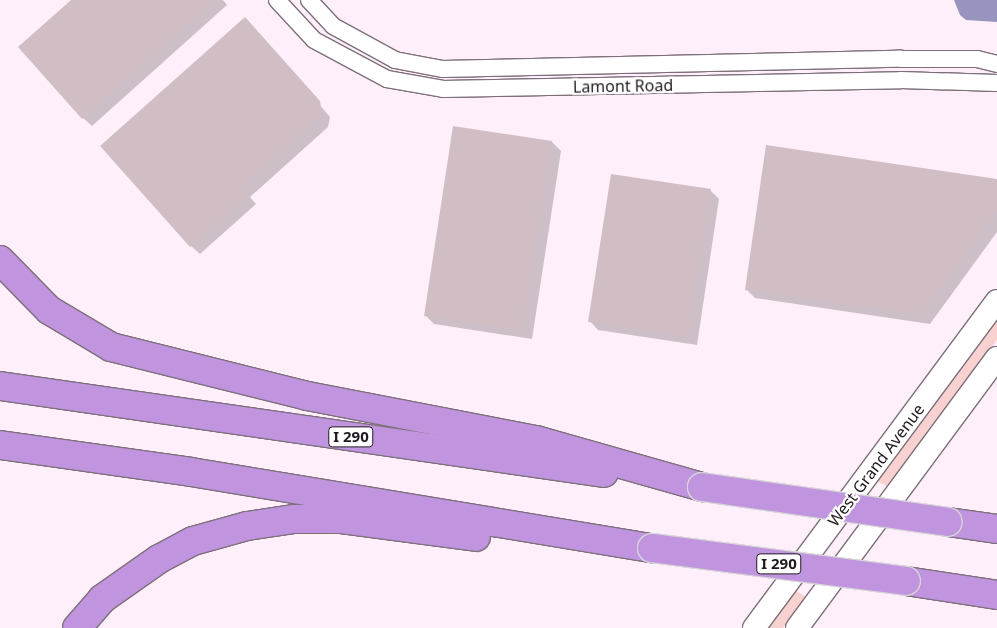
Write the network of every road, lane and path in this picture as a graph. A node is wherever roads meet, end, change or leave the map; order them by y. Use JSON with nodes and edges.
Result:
{"nodes":[{"id":1,"x":277,"y":0,"type":"edge"},
{"id":2,"x":309,"y":0,"type":"edge"},
{"id":3,"x":997,"y":64,"type":"edge"},
{"id":4,"x":997,"y":82,"type":"edge"},
{"id":5,"x":0,"y":260,"type":"edge"},
{"id":6,"x":997,"y":301,"type":"edge"},
{"id":7,"x":997,"y":358,"type":"edge"},
{"id":8,"x":0,"y":386,"type":"edge"},
{"id":9,"x":0,"y":445,"type":"edge"},
{"id":10,"x":702,"y":487,"type":"junction"},
{"id":11,"x":997,"y":530,"type":"edge"},
{"id":12,"x":652,"y":548,"type":"junction"},
{"id":13,"x":997,"y":594,"type":"edge"},
{"id":14,"x":77,"y":628,"type":"edge"},
{"id":15,"x":754,"y":628,"type":"edge"},
{"id":16,"x":797,"y":628,"type":"edge"}],
"edges":[{"from":1,"to":4,"type":"street","name":"Lamont Road"},
{"from":2,"to":3,"type":"street","name":"Lamont Road"},
{"from":5,"to":10,"type":"highway"},
{"from":6,"to":15,"type":"main road","name":"West Grand Avenue"},
{"from":7,"to":16,"type":"main road","name":"West Grand Avenue"},
{"from":8,"to":10,"type":"highway","number":"I 290"},
{"from":9,"to":12,"type":"highway","number":"I 290"},
{"from":10,"to":11,"type":"highway","number":"I 290","bridge":true},
{"from":12,"to":13,"type":"highway","number":"I 290","bridge":true},
{"from":12,"to":14,"type":"highway"}]}
